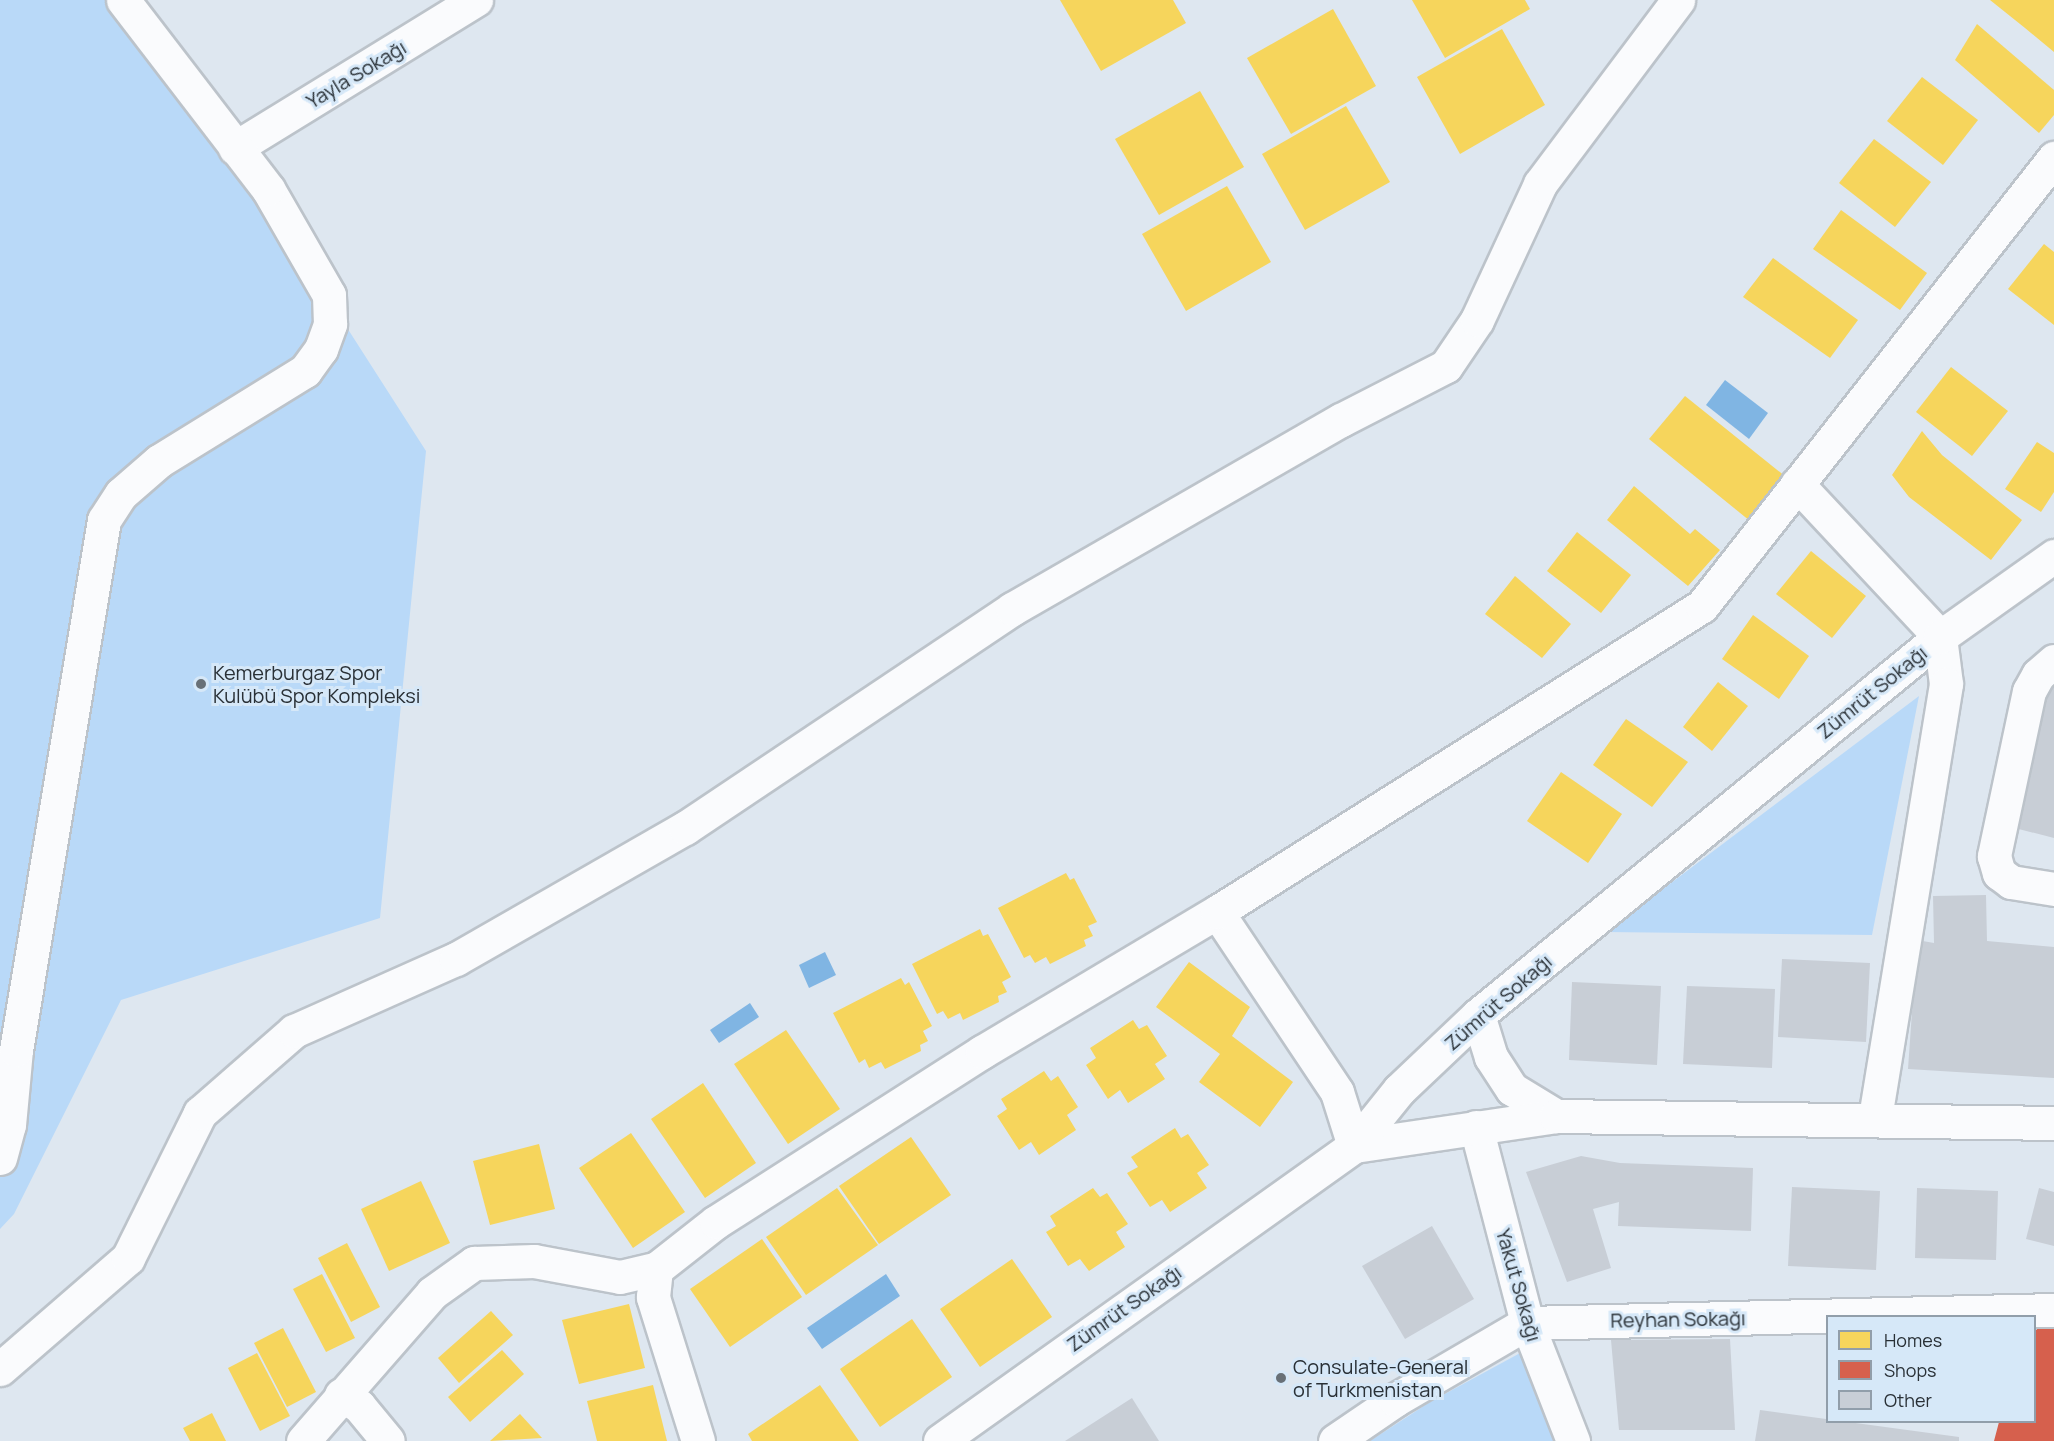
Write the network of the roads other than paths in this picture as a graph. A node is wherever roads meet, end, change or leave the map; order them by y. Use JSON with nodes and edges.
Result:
{"nodes":[{"id":1,"x":123,"y":0,"type":"edge"},
{"id":2,"x":476,"y":0,"type":"edge"},
{"id":3,"x":1678,"y":0,"type":"edge"},
{"id":4,"x":235,"y":148,"type":"junction"},
{"id":5,"x":2054,"y":158,"type":"edge"},
{"id":6,"x":1797,"y":484,"type":"junction"},
{"id":7,"x":2054,"y":556,"type":"edge"},
{"id":8,"x":1940,"y":636,"type":"junction"},
{"id":9,"x":2054,"y":661,"type":"edge"},
{"id":10,"x":2054,"y":889,"type":"edge"},
{"id":11,"x":1217,"y":912,"type":"junction"},
{"id":12,"x":1478,"y":1015,"type":"junction"},
{"id":13,"x":1556,"y":1116,"type":"junction"},
{"id":14,"x":1875,"y":1118,"type":"junction"},
{"id":15,"x":2054,"y":1123,"type":"edge"},
{"id":16,"x":1476,"y":1127,"type":"junction"},
{"id":17,"x":1354,"y":1146,"type":"junction"},
{"id":18,"x":0,"y":1158,"type":"edge"},
{"id":19,"x":656,"y":1269,"type":"junction"},
{"id":20,"x":2054,"y":1310,"type":"edge"},
{"id":21,"x":1851,"y":1315,"type":"edge"},
{"id":22,"x":1826,"y":1316,"type":"edge"},
{"id":23,"x":1527,"y":1323,"type":"junction"},
{"id":24,"x":0,"y":1369,"type":"edge"},
{"id":25,"x":341,"y":1395,"type":"junction"},
{"id":26,"x":960,"y":1435,"type":"edge"},
{"id":27,"x":303,"y":1441,"type":"edge"},
{"id":28,"x":388,"y":1441,"type":"edge"},
{"id":29,"x":698,"y":1441,"type":"edge"},
{"id":30,"x":1335,"y":1441,"type":"edge"},
{"id":31,"x":1573,"y":1441,"type":"edge"}],
"edges":[{"from":1,"to":4,"type":"street"},
{"from":2,"to":4,"type":"street","name":"Yayla Sokağı"},
{"from":3,"to":24,"type":"street"},
{"from":4,"to":18,"type":"street"},
{"from":5,"to":6,"type":"street"},
{"from":6,"to":8,"type":"street"},
{"from":6,"to":11,"type":"street"},
{"from":7,"to":8,"type":"street","name":"Zümrüt Sokağı"},
{"from":8,"to":12,"type":"street","name":"Zümrüt Sokağı"},
{"from":8,"to":14,"type":"street"},
{"from":9,"to":10,"type":"street"},
{"from":11,"to":17,"type":"street"},
{"from":11,"to":19,"type":"street"},
{"from":12,"to":13,"type":"street"},
{"from":12,"to":17,"type":"street","name":"Zümrüt Sokağı"},
{"from":13,"to":14,"type":"street"},
{"from":13,"to":16,"type":"street"},
{"from":14,"to":15,"type":"street"},
{"from":16,"to":17,"type":"street"},
{"from":16,"to":23,"type":"street","name":"Yakut Sokağı"},
{"from":17,"to":26,"type":"street","name":"Zümrüt Sokağı"},
{"from":19,"to":25,"type":"street"},
{"from":19,"to":29,"type":"street"},
{"from":20,"to":21,"type":"street","name":"Reyhan Sokağı"},
{"from":22,"to":23,"type":"street","name":"Reyhan Sokağı"},
{"from":23,"to":30,"type":"street","name":"Reyhan Sokağı"},
{"from":23,"to":31,"type":"street","name":"Yakut Sokağı"},
{"from":25,"to":27,"type":"street"},
{"from":25,"to":28,"type":"street"}]}
